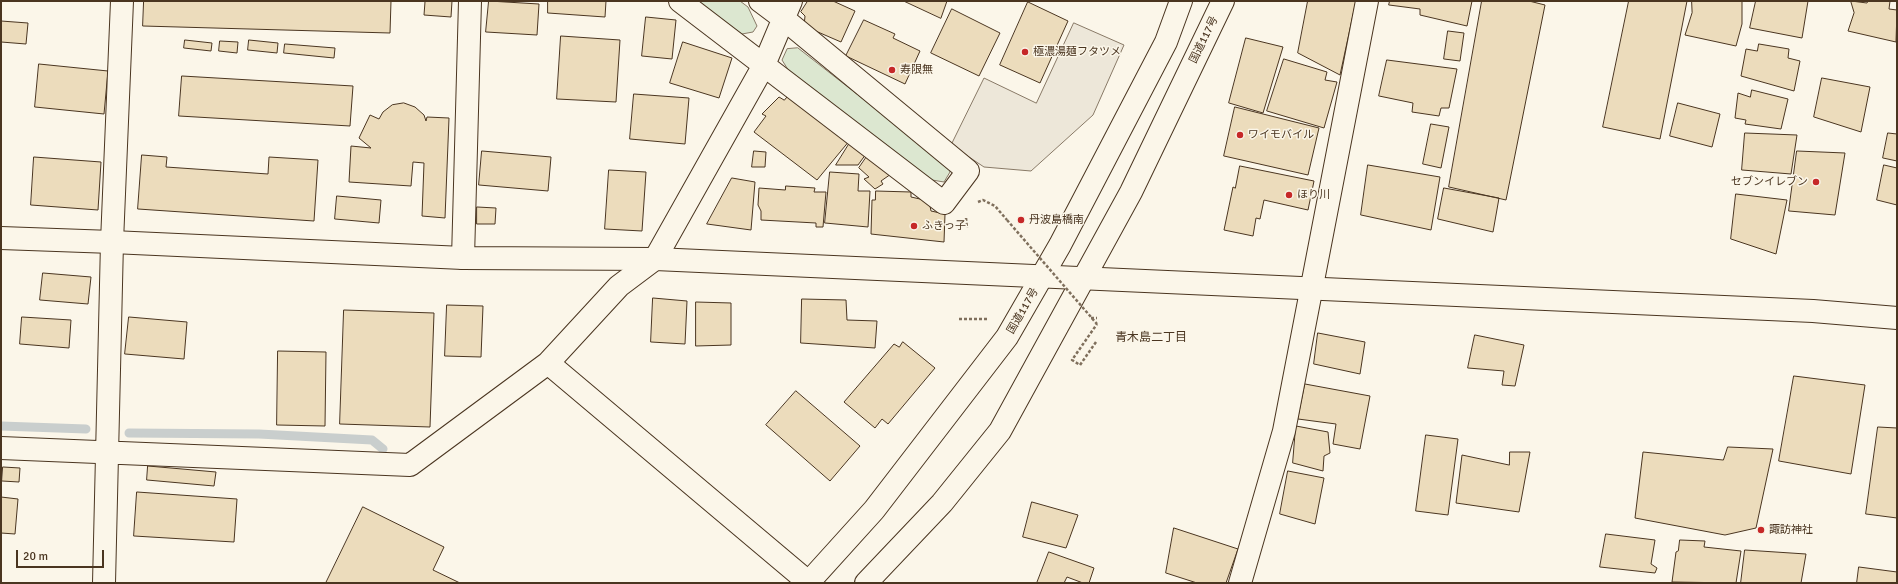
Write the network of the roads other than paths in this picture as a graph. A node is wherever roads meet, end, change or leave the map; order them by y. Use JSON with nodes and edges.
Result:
{"nodes":[{"id":1,"x":122,"y":1,"type":"edge"},
{"id":2,"x":470,"y":1,"type":"edge"},
{"id":3,"x":680,"y":1,"type":"edge"},
{"id":4,"x":760,"y":1,"type":"edge"},
{"id":5,"x":1181,"y":1,"type":"edge"},
{"id":6,"x":1223,"y":1,"type":"edge"},
{"id":7,"x":1366,"y":1,"type":"edge"},
{"id":8,"x":788,"y":10,"type":"edge"},
{"id":9,"x":764,"y":64,"type":"junction"},
{"id":10,"x":1,"y":238,"type":"edge"},
{"id":11,"x":112,"y":242,"type":"junction"},
{"id":12,"x":463,"y":258,"type":"junction"},
{"id":13,"x":655,"y":259,"type":"junction"},
{"id":14,"x":1042,"y":278,"type":"junction"},
{"id":15,"x":1083,"y":279,"type":"junction"},
{"id":16,"x":1310,"y":289,"type":"junction"},
{"id":17,"x":1897,"y":318,"type":"edge"},
{"id":18,"x":548,"y":363,"type":"junction"},
{"id":19,"x":1,"y":448,"type":"edge"},
{"id":20,"x":106,"y":453,"type":"junction"},
{"id":21,"x":104,"y":583,"type":"edge"},
{"id":22,"x":808,"y":583,"type":"edge"},
{"id":23,"x":866,"y":583,"type":"edge"},
{"id":24,"x":1240,"y":583,"type":"edge"}],
"edges":[{"from":1,"to":11,"type":"main road"},
{"from":2,"to":12,"type":"main road"},
{"from":3,"to":9,"type":"main road"},
{"from":4,"to":8,"type":"main road"},
{"from":5,"to":14,"type":"main road","name":"国道117号"},
{"from":6,"to":15,"type":"main road","name":"国道117号"},
{"from":7,"to":16,"type":"main road"},
{"from":8,"to":9,"type":"main road"},
{"from":8,"to":9,"type":"main road"},
{"from":9,"to":13,"type":"main road"},
{"from":10,"to":11,"type":"main road"},
{"from":11,"to":12,"type":"main road"},
{"from":11,"to":20,"type":"main road"},
{"from":12,"to":13,"type":"main road"},
{"from":13,"to":14,"type":"main road"},
{"from":13,"to":18,"type":"main road"},
{"from":14,"to":15,"type":"main road"},
{"from":14,"to":22,"type":"main road","name":"国道117号"},
{"from":15,"to":16,"type":"main road"},
{"from":15,"to":23,"type":"main road","name":"国道117号"},
{"from":16,"to":17,"type":"main road"},
{"from":16,"to":24,"type":"main road"},
{"from":18,"to":20,"type":"main road"},
{"from":18,"to":22,"type":"main road"},
{"from":19,"to":20,"type":"main road"},
{"from":20,"to":21,"type":"main road"}]}
